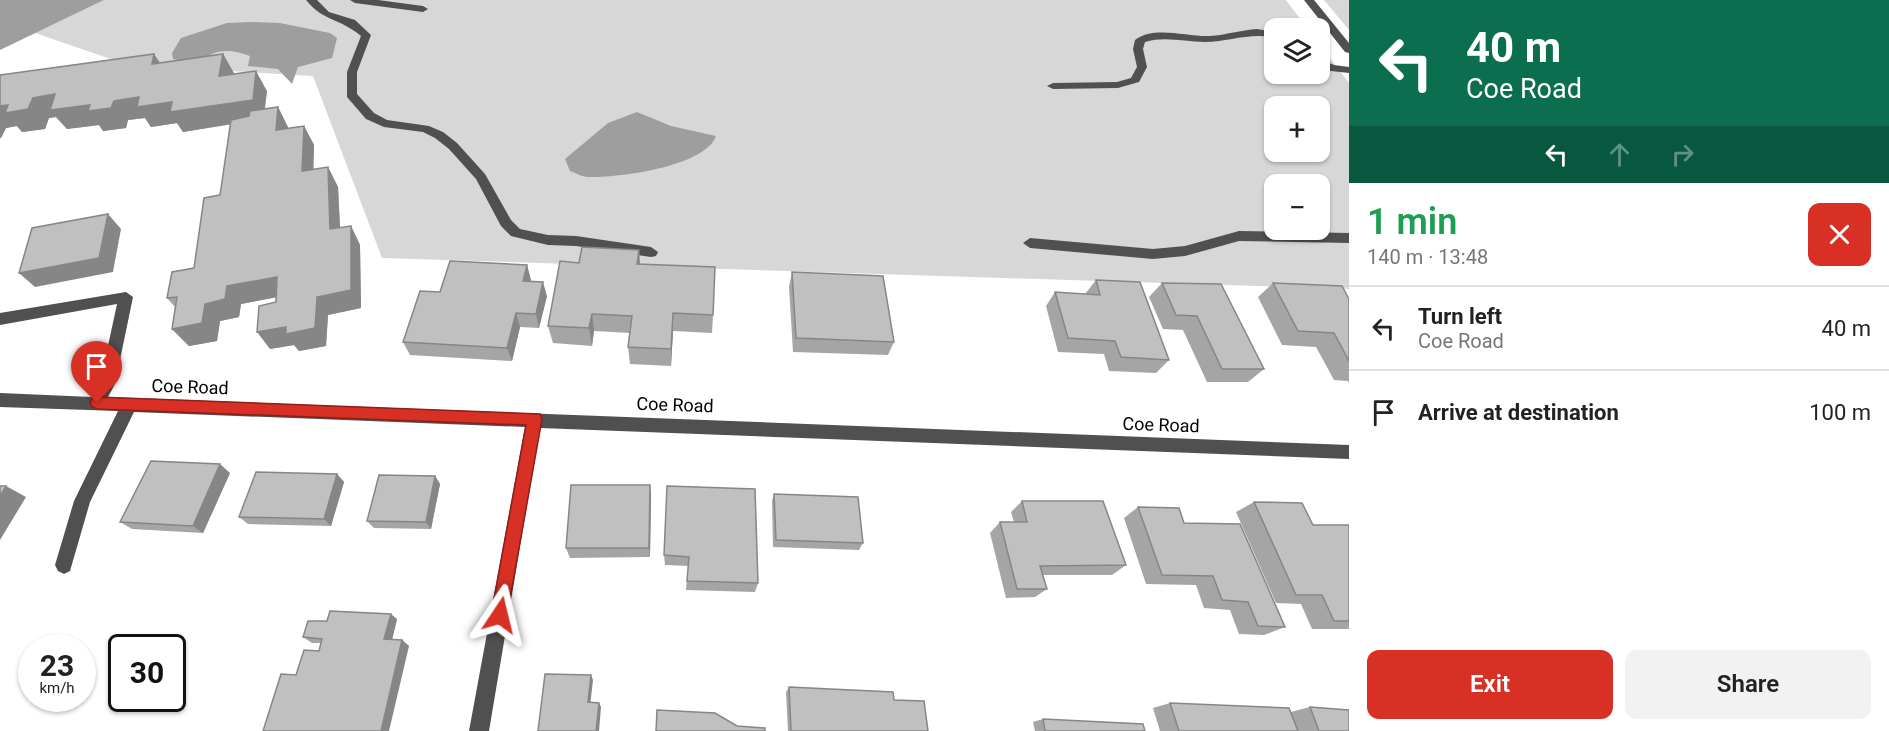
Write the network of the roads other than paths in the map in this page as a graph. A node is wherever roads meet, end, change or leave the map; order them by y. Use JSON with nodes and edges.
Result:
{"nodes":[{"id":1,"x":311,"y":0,"type":"edge"},
{"id":2,"x":355,"y":0,"type":"edge"},
{"id":3,"x":1309,"y":0,"type":"edge"},
{"id":4,"x":423,"y":9,"type":"dead end"},
{"id":5,"x":1264,"y":33,"type":"edge"},
{"id":6,"x":1349,"y":50,"type":"edge"},
{"id":7,"x":1330,"y":67,"type":"edge"},
{"id":8,"x":1349,"y":70,"type":"edge"},
{"id":9,"x":1053,"y":86,"type":"dead end"},
{"id":10,"x":1349,"y":238,"type":"edge"},
{"id":11,"x":1030,"y":243,"type":"dead end"},
{"id":12,"x":651,"y":252,"type":"dead end"},
{"id":13,"x":0,"y":319,"type":"edge"},
{"id":14,"x":0,"y":399,"type":"edge"},
{"id":15,"x":97,"y":403,"type":"junction"},
{"id":16,"x":130,"y":404,"type":"junction"},
{"id":17,"x":534,"y":419,"type":"junction"},
{"id":18,"x":1349,"y":452,"type":"edge"},
{"id":19,"x":64,"y":565,"type":"dead end"},
{"id":20,"x":479,"y":731,"type":"edge"}],
"edges":[{"from":1,"to":12,"type":"street"},
{"from":2,"to":4,"type":"street"},
{"from":3,"to":6,"type":"street"},
{"from":5,"to":9,"type":"street"},
{"from":7,"to":8,"type":"street"},
{"from":10,"to":11,"type":"street"},
{"from":13,"to":15,"type":"street"},
{"from":14,"to":15,"type":"street","name":"Coe Road"},
{"from":15,"to":16,"type":"street","name":"Coe Road"},
{"from":16,"to":17,"type":"street","name":"Coe Road"},
{"from":16,"to":19,"type":"street"},
{"from":17,"to":18,"type":"street","name":"Coe Road"},
{"from":17,"to":20,"type":"street"}]}
